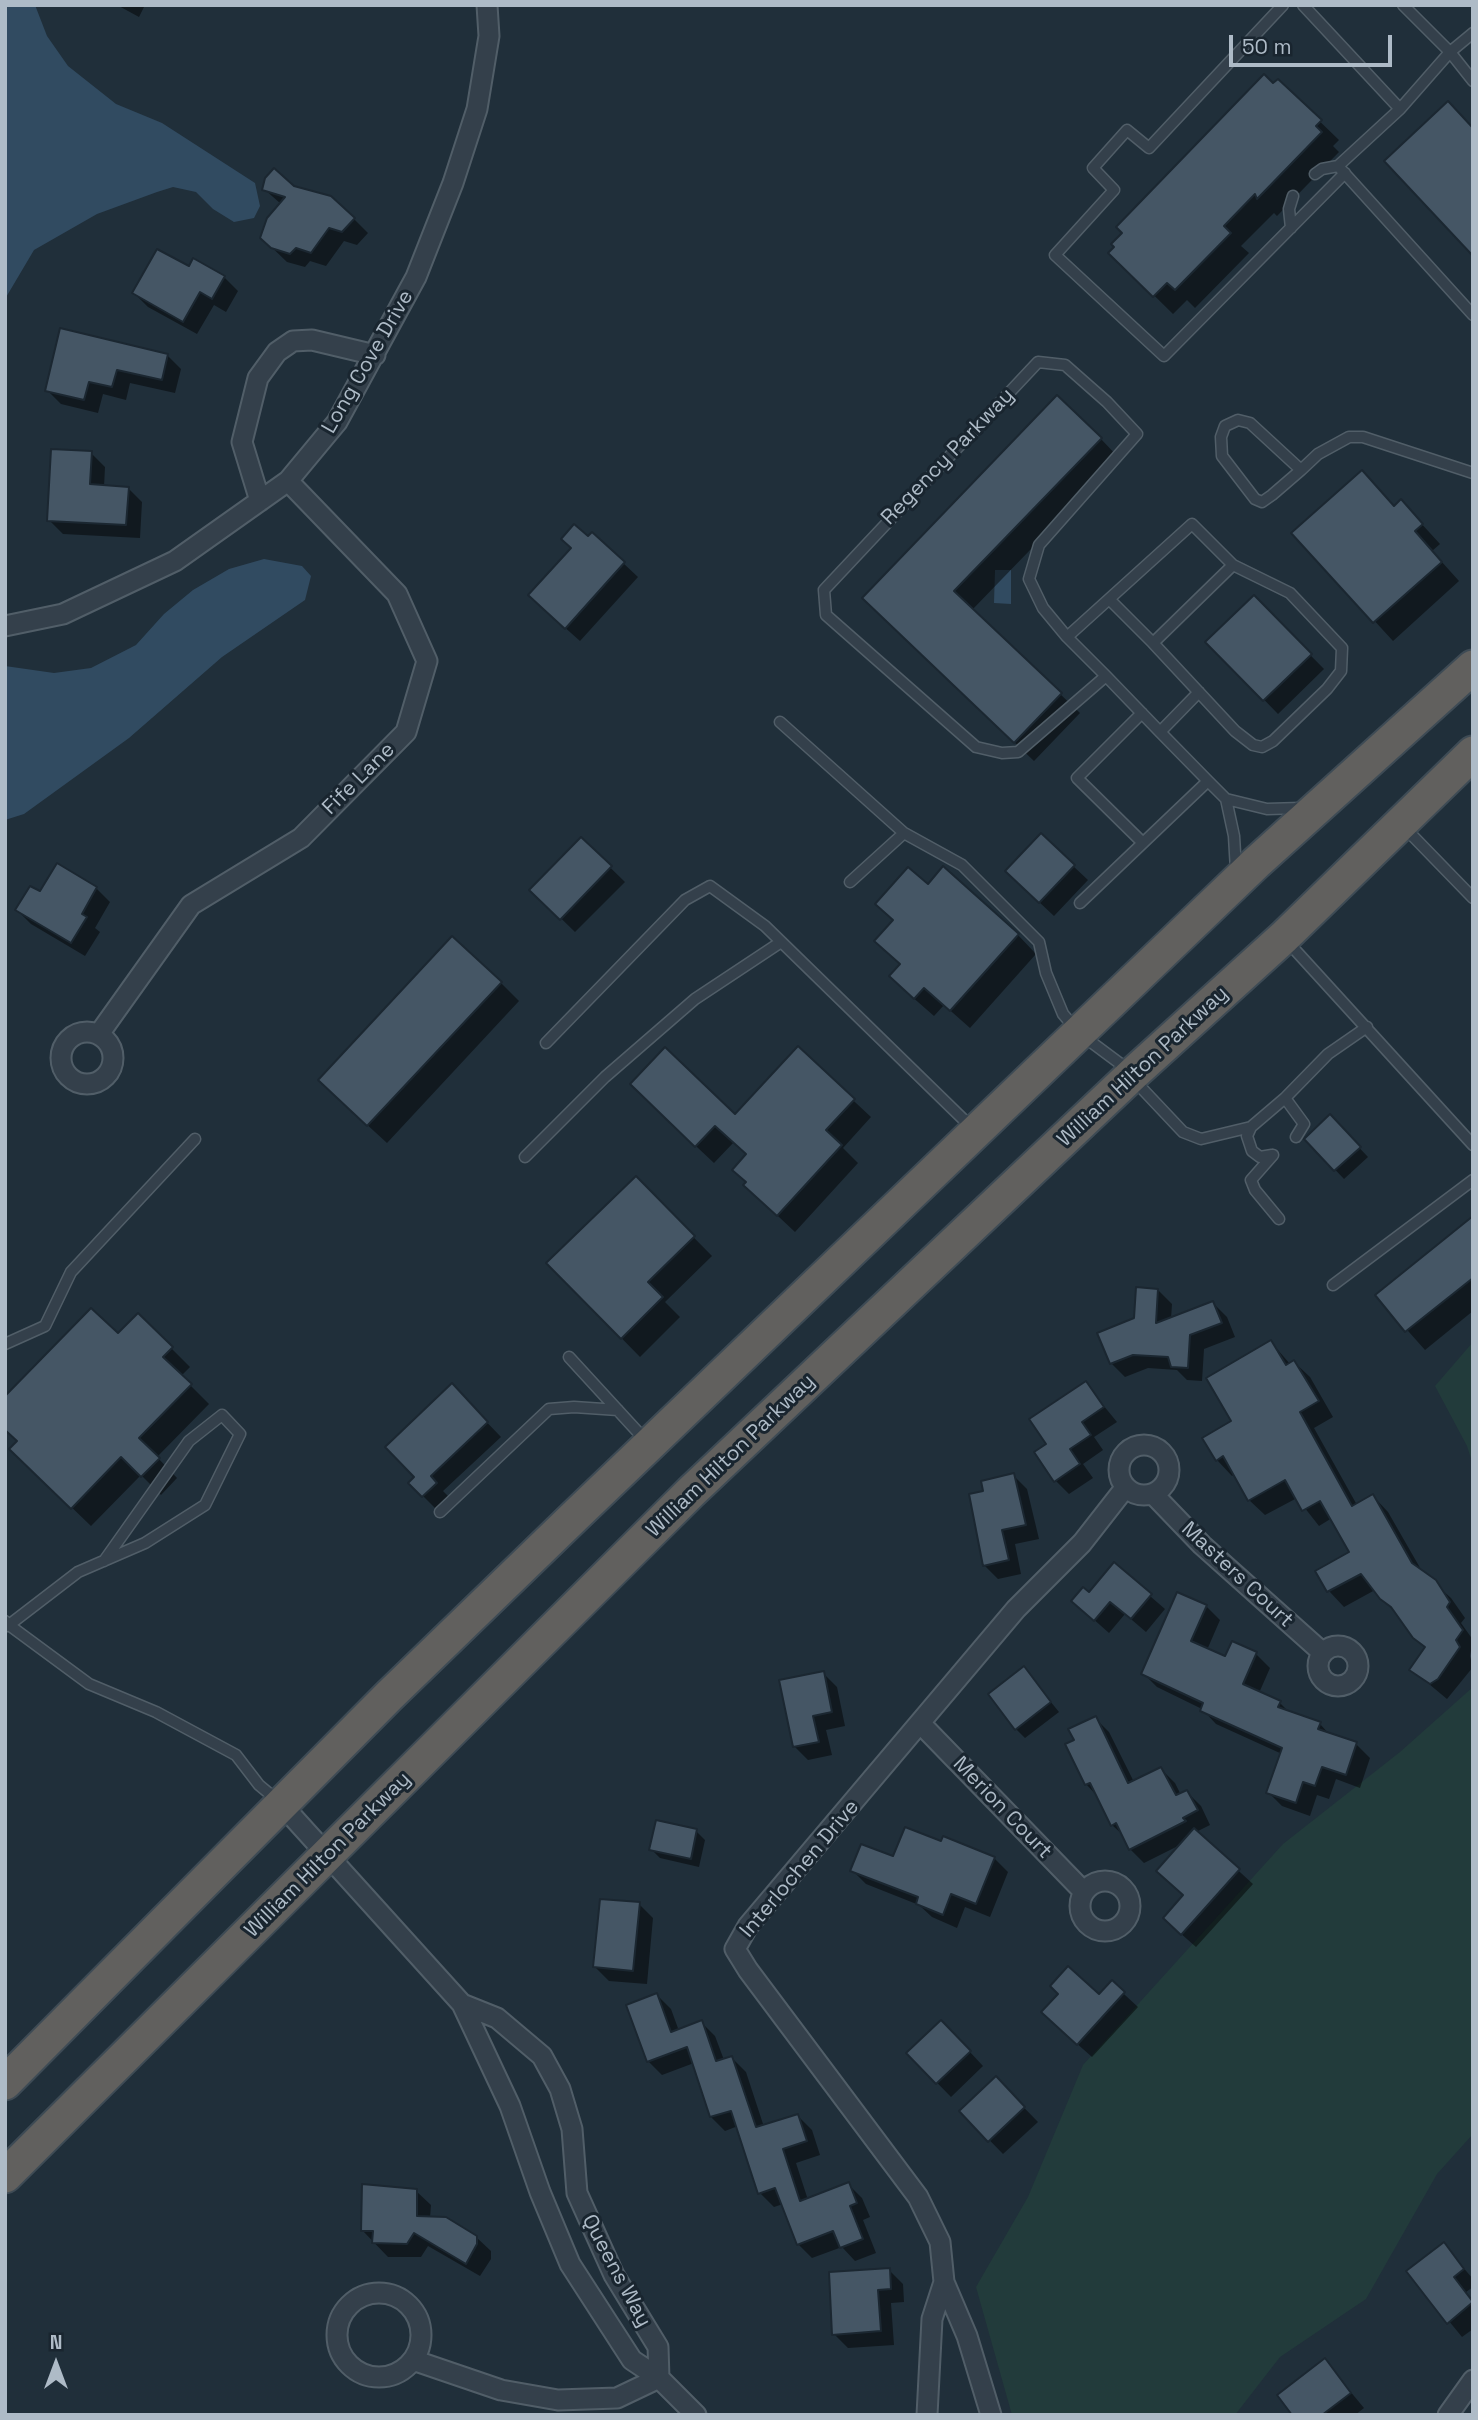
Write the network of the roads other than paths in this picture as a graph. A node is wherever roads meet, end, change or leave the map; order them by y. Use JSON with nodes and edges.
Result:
{"nodes":[{"id":1,"x":486,"y":5,"type":"edge"},
{"id":2,"x":1283,"y":5,"type":"edge"},
{"id":3,"x":1303,"y":5,"type":"edge"},
{"id":4,"x":1403,"y":5,"type":"edge"},
{"id":5,"x":1473,"y":33,"type":"edge"},
{"id":6,"x":1450,"y":52,"type":"junction"},
{"id":7,"x":1473,"y":81,"type":"edge"},
{"id":8,"x":1400,"y":109,"type":"junction"},
{"id":9,"x":1341,"y":170,"type":"junction"},
{"id":10,"x":1315,"y":174,"type":"dead end"},
{"id":11,"x":1293,"y":196,"type":"dead end"},
{"id":12,"x":1291,"y":228,"type":"junction"},
{"id":13,"x":1473,"y":315,"type":"edge"},
{"id":14,"x":375,"y":355,"type":"junction"},
{"id":15,"x":1301,"y":470,"type":"junction"},
{"id":16,"x":1473,"y":473,"type":"edge"},
{"id":17,"x":288,"y":481,"type":"junction"},
{"id":18,"x":260,"y":501,"type":"junction"},
{"id":19,"x":1233,"y":565,"type":"junction"},
{"id":20,"x":1110,"y":599,"type":"junction"},
{"id":21,"x":5,"y":626,"type":"edge"},
{"id":22,"x":1067,"y":637,"type":"junction"},
{"id":23,"x":1153,"y":643,"type":"junction"},
{"id":24,"x":1473,"y":667,"type":"edge"},
{"id":25,"x":1106,"y":676,"type":"junction"},
{"id":26,"x":1199,"y":692,"type":"junction"},
{"id":27,"x":1142,"y":713,"type":"junction"},
{"id":28,"x":779,"y":722,"type":"dead end"},
{"id":29,"x":1160,"y":732,"type":"junction"},
{"id":30,"x":1467,"y":757,"type":"edge"},
{"id":31,"x":1208,"y":780,"type":"junction"},
{"id":32,"x":1226,"y":799,"type":"junction"},
{"id":33,"x":1319,"y":806,"type":"junction"},
{"id":34,"x":1401,"y":824,"type":"junction"},
{"id":35,"x":904,"y":833,"type":"junction"},
{"id":36,"x":1143,"y":843,"type":"junction"},
{"id":37,"x":850,"y":882,"type":"dead end"},
{"id":38,"x":1235,"y":883,"type":"junction"},
{"id":39,"x":1473,"y":898,"type":"edge"},
{"id":40,"x":1080,"y":903,"type":"dead end"},
{"id":41,"x":1284,"y":937,"type":"junction"},
{"id":42,"x":781,"y":942,"type":"junction"},
{"id":43,"x":1367,"y":1027,"type":"junction"},
{"id":44,"x":1079,"y":1032,"type":"junction"},
{"id":45,"x":99,"y":1034,"type":"dead end"},
{"id":46,"x":546,"y":1043,"type":"dead end"},
{"id":47,"x":1132,"y":1075,"type":"junction"},
{"id":48,"x":1285,"y":1098,"type":"junction"},
{"id":49,"x":1251,"y":1127,"type":"junction"},
{"id":50,"x":980,"y":1128,"type":"junction"},
{"id":51,"x":1296,"y":1137,"type":"dead end"},
{"id":52,"x":195,"y":1139,"type":"dead end"},
{"id":53,"x":1473,"y":1145,"type":"edge"},
{"id":54,"x":526,"y":1157,"type":"dead end"},
{"id":55,"x":1473,"y":1180,"type":"edge"},
{"id":56,"x":1279,"y":1219,"type":"dead end"},
{"id":57,"x":1333,"y":1284,"type":"dead end"},
{"id":58,"x":5,"y":1343,"type":"edge"},
{"id":59,"x":569,"y":1357,"type":"dead end"},
{"id":60,"x":618,"y":1410,"type":"junction"},
{"id":61,"x":650,"y":1445,"type":"junction"},
{"id":62,"x":1125,"y":1488,"type":"junction"},
{"id":63,"x":1153,"y":1494,"type":"junction"},
{"id":64,"x":440,"y":1513,"type":"dead end"},
{"id":65,"x":104,"y":1561,"type":"junction"},
{"id":66,"x":7,"y":1624,"type":"edge"},
{"id":67,"x":1323,"y":1653,"type":"dead end"},
{"id":68,"x":920,"y":1723,"type":"junction"},
{"id":69,"x":283,"y":1806,"type":"junction"},
{"id":70,"x":329,"y":1853,"type":"junction"},
{"id":71,"x":1084,"y":1892,"type":"dead end"},
{"id":72,"x":462,"y":2004,"type":"junction"},
{"id":73,"x":5,"y":2083,"type":"edge"},
{"id":74,"x":5,"y":2176,"type":"edge"},
{"id":75,"x":944,"y":2282,"type":"junction"},
{"id":76,"x":413,"y":2360,"type":"junction"},
{"id":77,"x":659,"y":2378,"type":"junction"},
{"id":78,"x":1473,"y":2380,"type":"edge"},
{"id":79,"x":696,"y":2415,"type":"edge"},
{"id":80,"x":927,"y":2415,"type":"edge"},
{"id":81,"x":991,"y":2415,"type":"edge"},
{"id":82,"x":1448,"y":2415,"type":"edge"}],
"edges":[{"from":1,"to":14,"type":"street","name":"Long Cove Drive"},
{"from":2,"to":12,"type":"lane"},
{"from":3,"to":8,"type":"lane"},
{"from":4,"to":6,"type":"lane"},
{"from":5,"to":6,"type":"lane"},
{"from":6,"to":7,"type":"lane"},
{"from":6,"to":8,"type":"lane"},
{"from":8,"to":9,"type":"lane"},
{"from":9,"to":10,"type":"lane"},
{"from":9,"to":12,"type":"lane"},
{"from":9,"to":13,"type":"lane"},
{"from":11,"to":12,"type":"lane"},
{"from":14,"to":17,"type":"street","name":"Long Cove Drive"},
{"from":14,"to":18,"type":"street"},
{"from":15,"to":15,"type":"lane"},
{"from":15,"to":16,"type":"lane"},
{"from":17,"to":18,"type":"street","name":"Long Cove Drive"},
{"from":17,"to":45,"type":"street","name":"Fife Lane"},
{"from":18,"to":21,"type":"street","name":"Long Cove Drive"},
{"from":19,"to":20,"type":"lane"},
{"from":19,"to":23,"type":"lane"},
{"from":19,"to":26,"type":"lane"},
{"from":20,"to":22,"type":"lane"},
{"from":20,"to":23,"type":"lane"},
{"from":22,"to":25,"type":"lane","name":"Regency Parkway"},
{"from":22,"to":25,"type":"lane","name":"Regency Parkway"},
{"from":23,"to":26,"type":"lane"},
{"from":24,"to":33,"type":"highway"},
{"from":25,"to":27,"type":"lane","name":"Regency Parkway"},
{"from":26,"to":29,"type":"lane"},
{"from":27,"to":29,"type":"lane","name":"Regency Parkway"},
{"from":27,"to":36,"type":"lane"},
{"from":28,"to":35,"type":"lane"},
{"from":29,"to":31,"type":"lane","name":"Regency Parkway"},
{"from":30,"to":34,"type":"highway","name":"William Hilton Parkway"},
{"from":31,"to":32,"type":"lane","name":"Regency Parkway"},
{"from":31,"to":36,"type":"lane"},
{"from":32,"to":33,"type":"lane"},
{"from":32,"to":38,"type":"lane"},
{"from":33,"to":38,"type":"highway"},
{"from":34,"to":39,"type":"lane"},
{"from":34,"to":41,"type":"highway","name":"William Hilton Parkway"},
{"from":35,"to":37,"type":"lane"},
{"from":35,"to":44,"type":"lane"},
{"from":36,"to":40,"type":"lane"},
{"from":38,"to":44,"type":"highway"},
{"from":41,"to":43,"type":"lane"},
{"from":41,"to":47,"type":"highway","name":"William Hilton Parkway"},
{"from":42,"to":46,"type":"lane"},
{"from":42,"to":50,"type":"lane"},
{"from":42,"to":54,"type":"lane"},
{"from":43,"to":48,"type":"lane"},
{"from":43,"to":53,"type":"lane"},
{"from":44,"to":47,"type":"lane"},
{"from":44,"to":50,"type":"highway"},
{"from":47,"to":49,"type":"lane"},
{"from":47,"to":70,"type":"highway","name":"William Hilton Parkway"},
{"from":48,"to":49,"type":"lane"},
{"from":48,"to":51,"type":"lane"},
{"from":49,"to":56,"type":"lane"},
{"from":50,"to":61,"type":"highway"},
{"from":52,"to":58,"type":"lane"},
{"from":55,"to":57,"type":"lane"},
{"from":59,"to":60,"type":"lane"},
{"from":60,"to":61,"type":"lane"},
{"from":60,"to":64,"type":"lane"},
{"from":61,"to":69,"type":"highway"},
{"from":62,"to":63,"type":"street"},
{"from":62,"to":63,"type":"street"},
{"from":62,"to":68,"type":"street","name":"Interlochen Drive"},
{"from":63,"to":67,"type":"street","name":"Masters Court"},
{"from":65,"to":65,"type":"lane"},
{"from":65,"to":66,"type":"lane"},
{"from":66,"to":69,"type":"lane"},
{"from":68,"to":71,"type":"street","name":"Merion Court"},
{"from":68,"to":75,"type":"street","name":"Interlochen Drive"},
{"from":69,"to":70,"type":"street","name":"Queens Way"},
{"from":69,"to":73,"type":"highway"},
{"from":70,"to":72,"type":"street","name":"Queens Way"},
{"from":70,"to":74,"type":"highway","name":"William Hilton Parkway"},
{"from":72,"to":77,"type":"street","name":"Queens Way"},
{"from":72,"to":77,"type":"street","name":"Queens Way"},
{"from":75,"to":80,"type":"street","name":"Interlochen Drive"},
{"from":75,"to":81,"type":"street","name":"Interlochen Drive"},
{"from":76,"to":76,"type":"street"},
{"from":76,"to":77,"type":"street"},
{"from":77,"to":79,"type":"street","name":"Queens Way"},
{"from":78,"to":82,"type":"street"}]}
